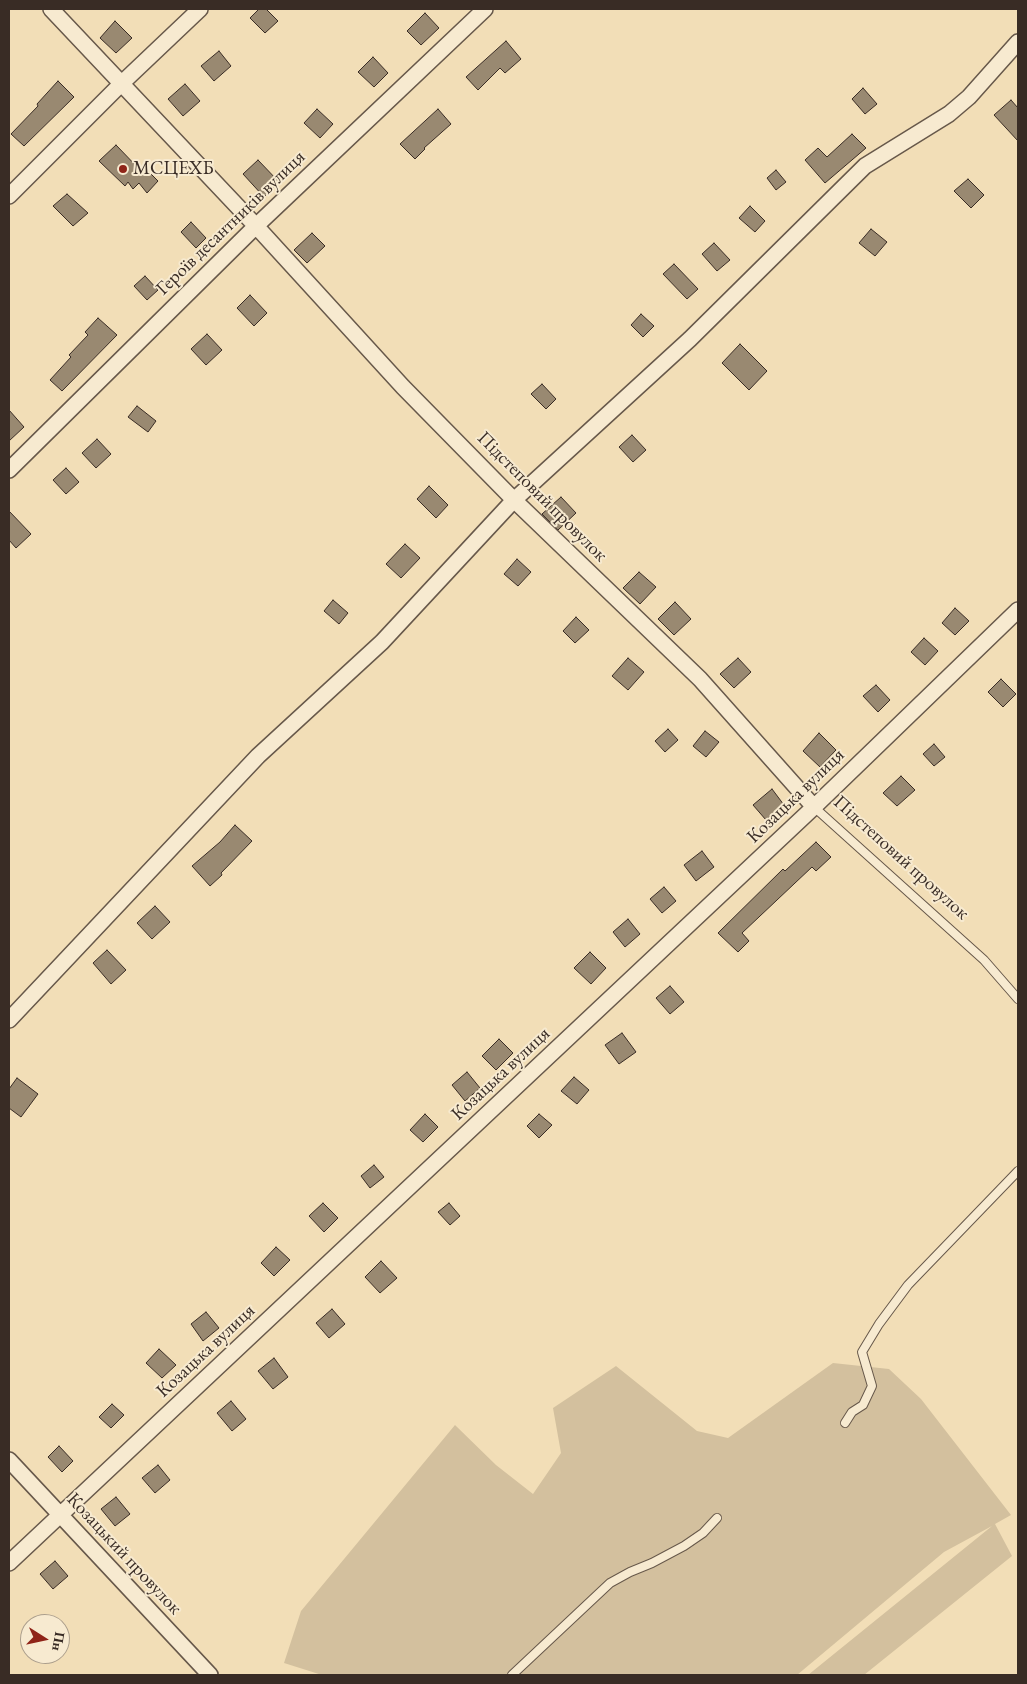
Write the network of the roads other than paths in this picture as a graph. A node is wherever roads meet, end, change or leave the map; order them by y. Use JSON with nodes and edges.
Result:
{"nodes":[{"id":1,"x":51,"y":9,"type":"edge"},
{"id":2,"x":200,"y":9,"type":"edge"},
{"id":3,"x":485,"y":9,"type":"edge"},
{"id":4,"x":1018,"y":42,"type":"edge"},
{"id":5,"x":122,"y":83,"type":"junction"},
{"id":6,"x":9,"y":196,"type":"edge"},
{"id":7,"x":256,"y":226,"type":"junction"},
{"id":8,"x":9,"y":470,"type":"edge"},
{"id":9,"x":514,"y":500,"type":"junction"},
{"id":10,"x":1018,"y":610,"type":"edge"},
{"id":11,"x":814,"y":807,"type":"junction"},
{"id":12,"x":1018,"y":1000,"type":"edge"},
{"id":13,"x":9,"y":1020,"type":"edge"},
{"id":14,"x":1018,"y":1171,"type":"edge"},
{"id":15,"x":845,"y":1422,"type":"dead end"},
{"id":16,"x":9,"y":1460,"type":"edge"},
{"id":17,"x":60,"y":1516,"type":"junction"},
{"id":18,"x":717,"y":1518,"type":"dead end"},
{"id":19,"x":9,"y":1563,"type":"edge"},
{"id":20,"x":210,"y":1675,"type":"edge"},
{"id":21,"x":512,"y":1675,"type":"edge"}],
"edges":[{"from":1,"to":5,"type":"street","name":"Підстеповий провулок"},
{"from":2,"to":5,"type":"street"},
{"from":3,"to":7,"type":"street","name":"Героїв десантників вулиця"},
{"from":4,"to":9,"type":"street"},
{"from":5,"to":6,"type":"street"},
{"from":5,"to":7,"type":"street","name":"Підстеповий провулок"},
{"from":7,"to":8,"type":"street","name":"Героїв десантників вулиця"},
{"from":7,"to":9,"type":"street","name":"Підстеповий провулок"},
{"from":9,"to":11,"type":"street","name":"Підстеповий провулок"},
{"from":9,"to":13,"type":"street"},
{"from":10,"to":11,"type":"street","name":"Козацька вулиця"},
{"from":11,"to":12,"type":"lane","name":"Підстеповий провулок"},
{"from":11,"to":17,"type":"street","name":"Козацька вулиця"},
{"from":14,"to":15,"type":"lane"},
{"from":16,"to":17,"type":"street","name":"Козацький провулок"},
{"from":17,"to":19,"type":"street","name":"Козацька вулиця"},
{"from":17,"to":20,"type":"street","name":"Козацький провулок"},
{"from":18,"to":21,"type":"lane"}]}
